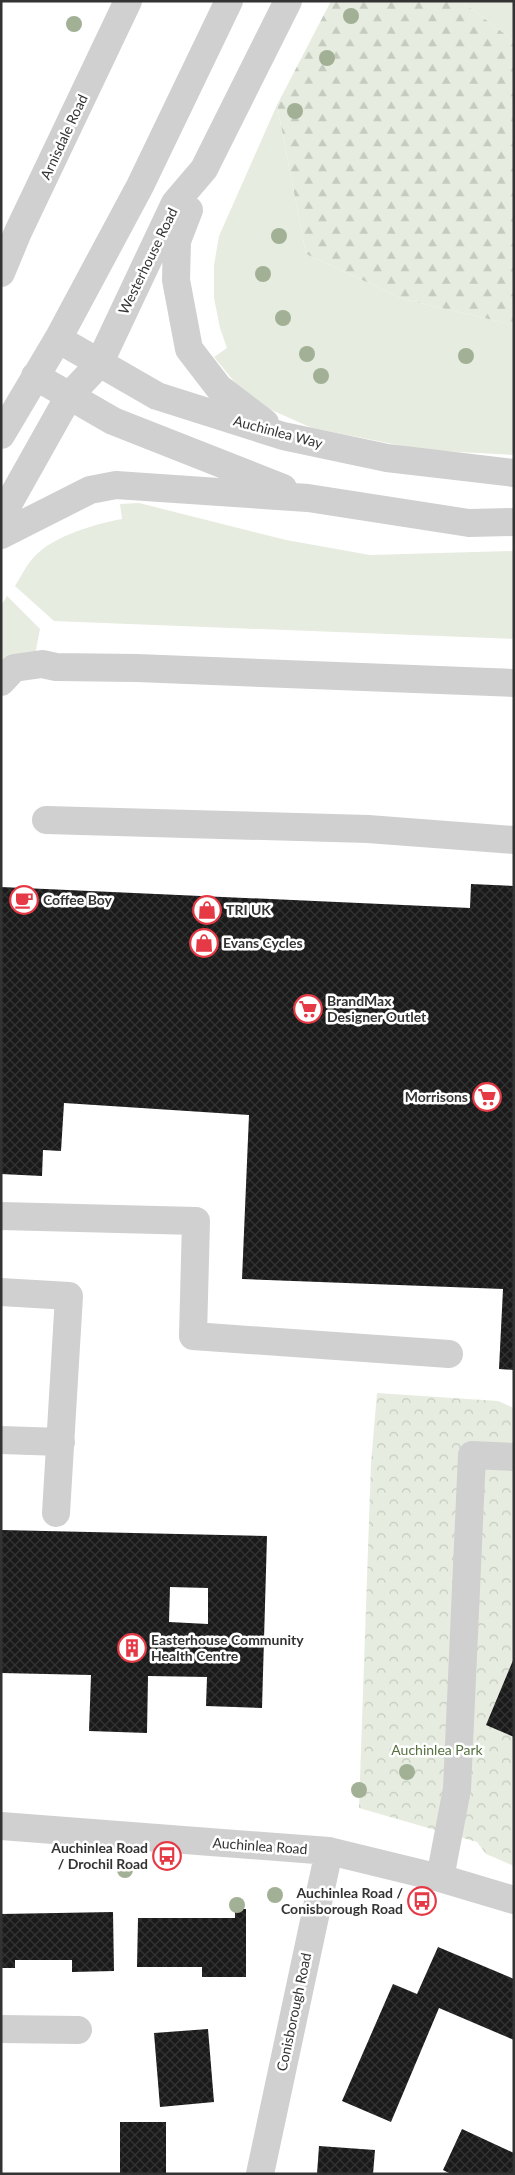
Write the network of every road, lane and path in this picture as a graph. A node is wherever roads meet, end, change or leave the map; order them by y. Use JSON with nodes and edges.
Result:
{"nodes":[{"id":1,"x":128,"y":1,"type":"edge"},
{"id":2,"x":229,"y":1,"type":"edge"},
{"id":3,"x":288,"y":1,"type":"edge"},
{"id":4,"x":204,"y":169,"type":"junction"},
{"id":5,"x":10,"y":228,"type":"edge"},
{"id":6,"x":1,"y":273,"type":"edge"},
{"id":7,"x":58,"y":339,"type":"junction"},
{"id":8,"x":98,"y":364,"type":"junction"},
{"id":9,"x":35,"y":376,"type":"junction"},
{"id":10,"x":69,"y":396,"type":"junction"},
{"id":11,"x":1,"y":435,"type":"edge"},
{"id":12,"x":283,"y":436,"type":"junction"},
{"id":13,"x":514,"y":473,"type":"edge"},
{"id":14,"x":308,"y":498,"type":"junction"},
{"id":15,"x":1,"y":517,"type":"edge"},
{"id":16,"x":514,"y":522,"type":"edge"},
{"id":17,"x":1,"y":535,"type":"edge"},
{"id":18,"x":1,"y":682,"type":"edge"},
{"id":19,"x":514,"y":682,"type":"edge"},
{"id":20,"x":46,"y":820,"type":"dead end"},
{"id":21,"x":514,"y":840,"type":"edge"},
{"id":22,"x":1,"y":1216,"type":"edge"},
{"id":23,"x":1,"y":1292,"type":"edge"},
{"id":24,"x":449,"y":1354,"type":"dead end"},
{"id":25,"x":1,"y":1440,"type":"edge"},
{"id":26,"x":61,"y":1442,"type":"junction"},
{"id":27,"x":514,"y":1457,"type":"edge"},
{"id":28,"x":56,"y":1513,"type":"dead end"},
{"id":29,"x":1,"y":1826,"type":"edge"},
{"id":30,"x":329,"y":1851,"type":"junction"},
{"id":31,"x":440,"y":1878,"type":"junction"},
{"id":32,"x":514,"y":1900,"type":"edge"},
{"id":33,"x":1,"y":2029,"type":"edge"},
{"id":34,"x":78,"y":2030,"type":"dead end"},
{"id":35,"x":260,"y":2174,"type":"edge"}],
"edges":[{"from":1,"to":5,"type":"street","name":"Arnisdale Road"},
{"from":2,"to":7,"type":"street"},
{"from":3,"to":4,"type":"street","name":"Westerhouse Road"},
{"from":4,"to":8,"type":"street","name":"Westerhouse Road"},
{"from":4,"to":12,"type":"street"},
{"from":5,"to":6,"type":"street","name":"Arnisdale Road"},
{"from":7,"to":8,"type":"street","name":"Auchinlea Way"},
{"from":7,"to":9,"type":"street"},
{"from":8,"to":10,"type":"street","name":"Westerhouse Road"},
{"from":8,"to":12,"type":"street","name":"Auchinlea Way"},
{"from":9,"to":10,"type":"street"},
{"from":9,"to":11,"type":"street"},
{"from":10,"to":14,"type":"street"},
{"from":10,"to":15,"type":"street","name":"Westerhouse Road"},
{"from":12,"to":13,"type":"street","name":"Auchinlea Way"},
{"from":14,"to":16,"type":"street"},
{"from":14,"to":17,"type":"street"},
{"from":18,"to":19,"type":"street"},
{"from":20,"to":21,"type":"street"},
{"from":22,"to":24,"type":"street"},
{"from":23,"to":26,"type":"street"},
{"from":25,"to":26,"type":"street"},
{"from":26,"to":28,"type":"street"},
{"from":27,"to":31,"type":"street"},
{"from":29,"to":30,"type":"street","name":"Auchinlea Road"},
{"from":30,"to":31,"type":"street","name":"Auchinlea Road"},
{"from":30,"to":35,"type":"street","name":"Conisborough Road"},
{"from":31,"to":32,"type":"street","name":"Auchinlea Road"},
{"from":33,"to":34,"type":"street"}]}
